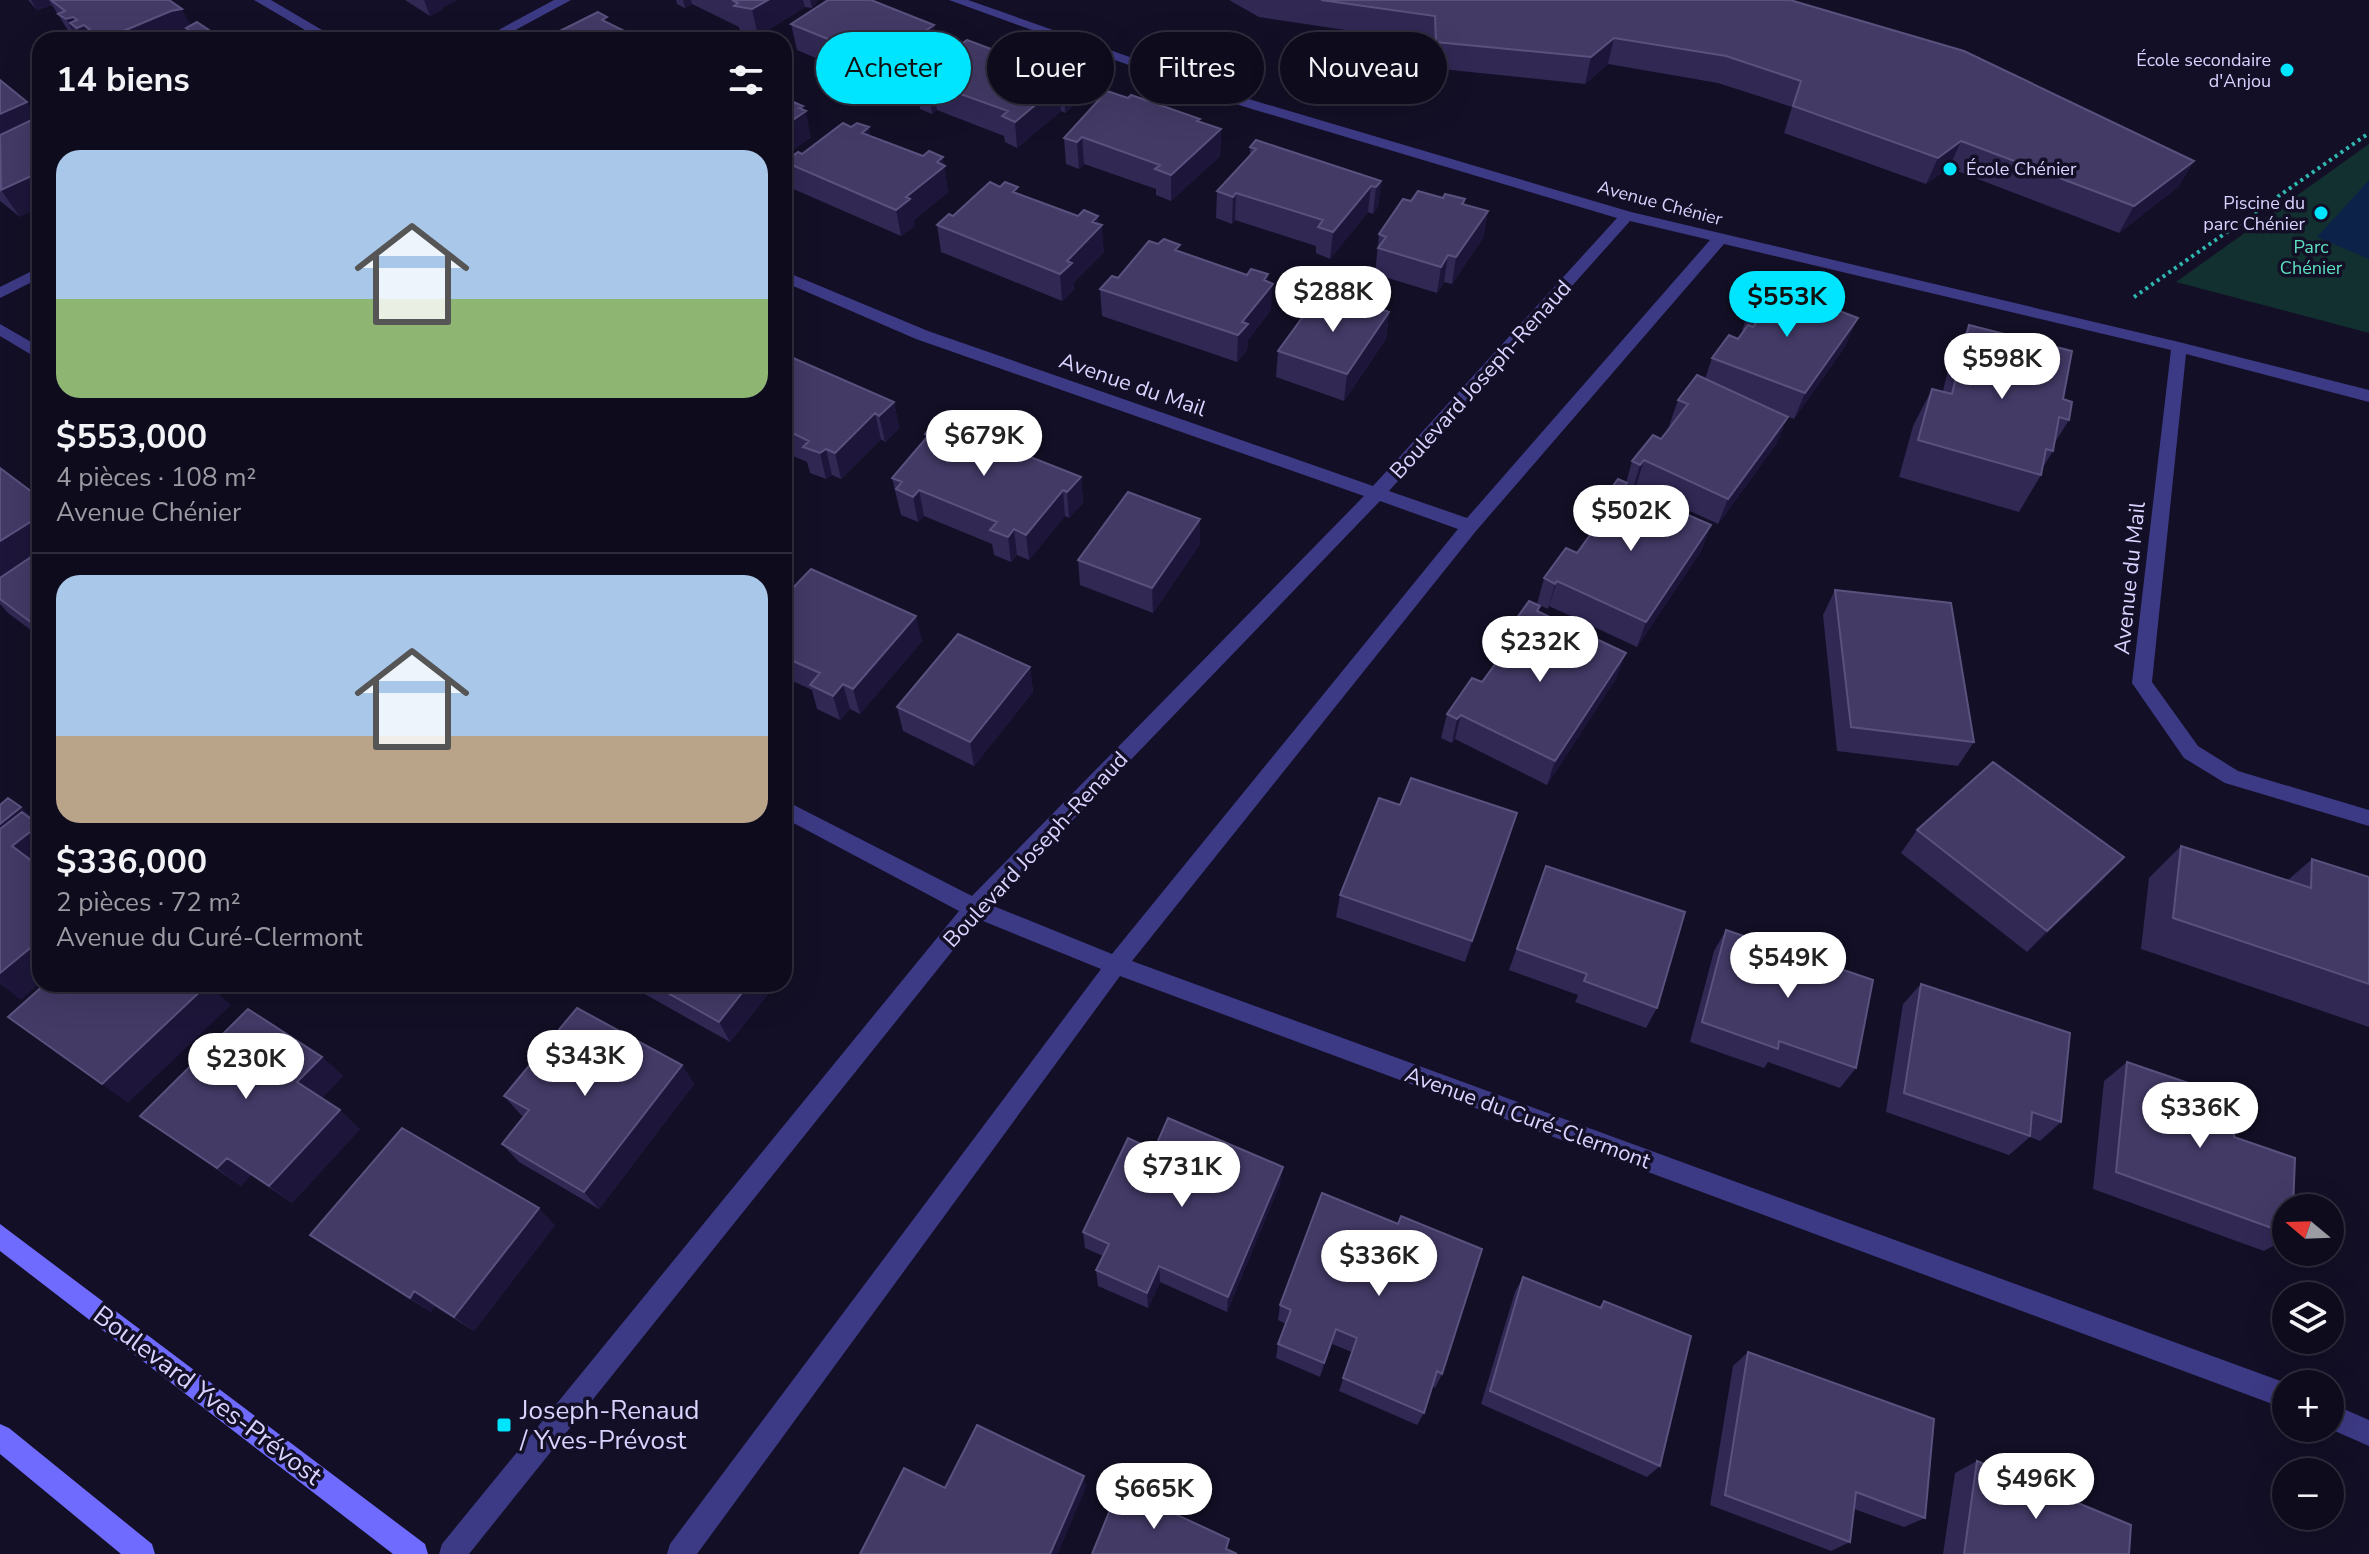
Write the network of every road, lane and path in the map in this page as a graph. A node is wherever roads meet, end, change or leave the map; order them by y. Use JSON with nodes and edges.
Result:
{"nodes":[{"id":1,"x":261,"y":0,"type":"edge"},
{"id":2,"x":564,"y":0,"type":"edge"},
{"id":3,"x":956,"y":0,"type":"edge"},
{"id":4,"x":998,"y":0,"type":"edge"},
{"id":5,"x":977,"y":9,"type":"junction"},
{"id":6,"x":318,"y":32,"type":"edge"},
{"id":7,"x":502,"y":32,"type":"edge"},
{"id":8,"x":2369,"y":133,"type":"edge"},
{"id":9,"x":1627,"y":216,"type":"junction"},
{"id":10,"x":1719,"y":240,"type":"junction"},
{"id":11,"x":32,"y":276,"type":"edge"},
{"id":12,"x":792,"y":279,"type":"edge"},
{"id":13,"x":0,"y":293,"type":"edge"},
{"id":14,"x":0,"y":329,"type":"edge"},
{"id":15,"x":2126,"y":334,"type":"junction"},
{"id":16,"x":2179,"y":347,"type":"junction"},
{"id":17,"x":32,"y":350,"type":"edge"},
{"id":18,"x":2369,"y":396,"type":"edge"},
{"id":19,"x":1375,"y":495,"type":"junction"},
{"id":20,"x":1470,"y":526,"type":"junction"},
{"id":21,"x":792,"y":812,"type":"edge"},
{"id":22,"x":2369,"y":818,"type":"edge"},
{"id":23,"x":974,"y":908,"type":"junction"},
{"id":24,"x":1116,"y":965,"type":"junction"},
{"id":25,"x":0,"y":1236,"type":"edge"},
{"id":26,"x":2272,"y":1391,"type":"edge"},
{"id":27,"x":2344,"y":1422,"type":"edge"},
{"id":28,"x":2369,"y":1433,"type":"edge"},
{"id":29,"x":0,"y":1437,"type":"edge"},
{"id":30,"x":142,"y":1554,"type":"edge"},
{"id":31,"x":415,"y":1554,"type":"edge"},
{"id":32,"x":452,"y":1554,"type":"edge"},
{"id":33,"x":680,"y":1554,"type":"edge"}],
"edges":[{"from":1,"to":6,"type":"street"},
{"from":2,"to":7,"type":"street"},
{"from":3,"to":5,"type":"street","name":"Avenue Chénier"},
{"from":4,"to":5,"type":"street"},
{"from":5,"to":9,"type":"street","name":"Avenue Chénier"},
{"from":8,"to":15,"type":"path"},
{"from":9,"to":10,"type":"street","name":"Avenue Chénier"},
{"from":9,"to":19,"type":"street","name":"Boulevard Joseph-Renaud"},
{"from":10,"to":15,"type":"street","name":"Avenue Chénier"},
{"from":10,"to":20,"type":"street"},
{"from":11,"to":13,"type":"street"},
{"from":12,"to":19,"type":"street","name":"Avenue du Mail"},
{"from":14,"to":17,"type":"street"},
{"from":15,"to":16,"type":"street","name":"Avenue Chénier"},
{"from":16,"to":18,"type":"street","name":"Avenue Chénier"},
{"from":16,"to":22,"type":"street","name":"Avenue du Mail"},
{"from":19,"to":20,"type":"street","name":"Avenue du Mail"},
{"from":19,"to":23,"type":"street","name":"Boulevard Joseph-Renaud"},
{"from":20,"to":24,"type":"street"},
{"from":21,"to":23,"type":"street","name":"Avenue du Curé-Clermont"},
{"from":23,"to":24,"type":"street","name":"Avenue du Curé-Clermont"},
{"from":23,"to":32,"type":"street","name":"Boulevard Joseph-Renaud"},
{"from":24,"to":26,"type":"street","name":"Avenue du Curé-Clermont"},
{"from":24,"to":33,"type":"street"},
{"from":25,"to":31,"type":"street","name":"Boulevard Yves-Prévost"},
{"from":27,"to":28,"type":"street"},
{"from":29,"to":30,"type":"street"}]}
